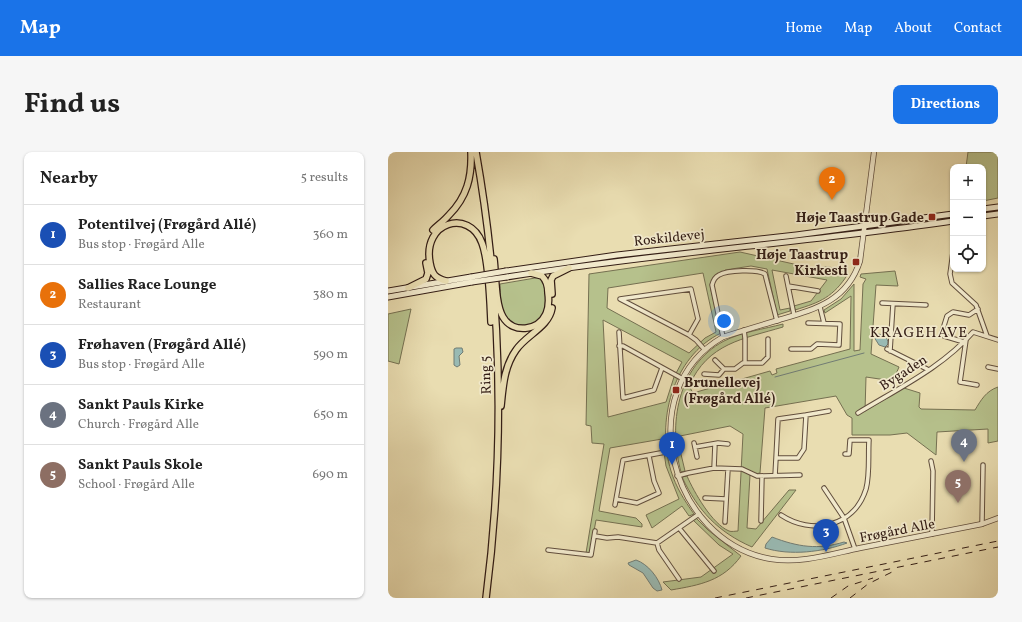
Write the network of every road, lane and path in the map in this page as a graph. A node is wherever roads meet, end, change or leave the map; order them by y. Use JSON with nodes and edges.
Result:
{"nodes":[{"id":1,"x":471,"y":152,"type":"edge"},
{"id":2,"x":476,"y":152,"type":"edge"},
{"id":3,"x":874,"y":152,"type":"edge"},
{"id":4,"x":480,"y":178,"type":"junction"},
{"id":5,"x":998,"y":207,"type":"edge"},
{"id":6,"x":986,"y":209,"type":"edge"},
{"id":7,"x":950,"y":214,"type":"edge"},
{"id":8,"x":998,"y":214,"type":"edge"},
{"id":9,"x":986,"y":216,"type":"edge"},
{"id":10,"x":950,"y":221,"type":"edge"},
{"id":11,"x":864,"y":226,"type":"junction"},
{"id":12,"x":863,"y":234,"type":"junction"},
{"id":13,"x":569,"y":268,"type":"junction"},
{"id":14,"x":950,"y":272,"type":"edge"},
{"id":15,"x":531,"y":273,"type":"junction"},
{"id":16,"x":506,"y":274,"type":"junction"},
{"id":17,"x":786,"y":276,"type":"dead end"},
{"id":18,"x":471,"y":280,"type":"junction"},
{"id":19,"x":446,"y":281,"type":"junction"},
{"id":20,"x":788,"y":286,"type":"junction"},
{"id":21,"x":408,"y":288,"type":"junction"},
{"id":22,"x":388,"y":291,"type":"edge"},
{"id":23,"x":818,"y":291,"type":"dead end"},
{"id":24,"x":388,"y":297,"type":"edge"},
{"id":25,"x":882,"y":303,"type":"dead end"},
{"id":26,"x":893,"y":304,"type":"junction"},
{"id":27,"x":926,"y":305,"type":"dead end"},
{"id":28,"x":820,"y":307,"type":"junction"},
{"id":29,"x":978,"y":309,"type":"junction"},
{"id":30,"x":794,"y":315,"type":"junction"},
{"id":31,"x":777,"y":321,"type":"junction"},
{"id":32,"x":808,"y":323,"type":"dead end"},
{"id":33,"x":824,"y":323,"type":"junction"},
{"id":34,"x":744,"y":330,"type":"junction"},
{"id":35,"x":619,"y":332,"type":"dead end"},
{"id":36,"x":689,"y":335,"type":"junction"},
{"id":37,"x":986,"y":336,"type":"junction"},
{"id":38,"x":723,"y":337,"type":"junction"},
{"id":39,"x":768,"y":339,"type":"dead end"},
{"id":40,"x":998,"y":340,"type":"edge"},
{"id":41,"x":965,"y":341,"type":"junction"},
{"id":42,"x":619,"y":346,"type":"junction"},
{"id":43,"x":704,"y":349,"type":"junction"},
{"id":44,"x":790,"y":349,"type":"dead end"},
{"id":45,"x":715,"y":360,"type":"dead end"},
{"id":46,"x":745,"y":363,"type":"junction"},
{"id":47,"x":988,"y":367,"type":"dead end"},
{"id":48,"x":662,"y":368,"type":"junction"},
{"id":49,"x":724,"y":369,"type":"junction"},
{"id":50,"x":998,"y":369,"type":"edge"},
{"id":51,"x":927,"y":370,"type":"junction"},
{"id":52,"x":704,"y":374,"type":"dead end"},
{"id":53,"x":683,"y":379,"type":"junction"},
{"id":54,"x":977,"y":385,"type":"dead end"},
{"id":55,"x":829,"y":410,"type":"dead end"},
{"id":56,"x":498,"y":411,"type":"junction"},
{"id":57,"x":858,"y":413,"type":"dead end"},
{"id":58,"x":806,"y":415,"type":"junction"},
{"id":59,"x":498,"y":424,"type":"junction"},
{"id":60,"x":850,"y":435,"type":"dead end"},
{"id":61,"x":850,"y":440,"type":"junction"},
{"id":62,"x":715,"y":444,"type":"junction"},
{"id":63,"x":728,"y":444,"type":"dead end"},
{"id":64,"x":671,"y":452,"type":"junction"},
{"id":65,"x":845,"y":454,"type":"dead end"},
{"id":66,"x":649,"y":456,"type":"junction"},
{"id":67,"x":697,"y":457,"type":"dead end"},
{"id":68,"x":776,"y":458,"type":"junction"},
{"id":69,"x":931,"y":461,"type":"dead end"},
{"id":70,"x":982,"y":465,"type":"dead end"},
{"id":71,"x":714,"y":468,"type":"junction"},
{"id":72,"x":728,"y":469,"type":"junction"},
{"id":73,"x":800,"y":475,"type":"dead end"},
{"id":74,"x":677,"y":476,"type":"junction"},
{"id":75,"x":762,"y":476,"type":"junction"},
{"id":76,"x":775,"y":476,"type":"junction"},
{"id":77,"x":824,"y":488,"type":"dead end"},
{"id":78,"x":705,"y":498,"type":"dead end"},
{"id":79,"x":616,"y":499,"type":"junction"},
{"id":80,"x":726,"y":499,"type":"junction"},
{"id":81,"x":615,"y":505,"type":"dead end"},
{"id":82,"x":698,"y":514,"type":"junction"},
{"id":83,"x":761,"y":514,"type":"junction"},
{"id":84,"x":766,"y":514,"type":"dead end"},
{"id":85,"x":781,"y":515,"type":"dead end"},
{"id":86,"x":844,"y":518,"type":"junction"},
{"id":87,"x":998,"y":518,"type":"edge"},
{"id":88,"x":761,"y":521,"type":"dead end"},
{"id":89,"x":725,"y":522,"type":"dead end"},
{"id":90,"x":982,"y":524,"type":"junction"},
{"id":91,"x":679,"y":528,"type":"junction"},
{"id":92,"x":595,"y":531,"type":"dead end"},
{"id":93,"x":932,"y":534,"type":"junction"},
{"id":94,"x":595,"y":536,"type":"junction"},
{"id":95,"x":656,"y":544,"type":"junction"},
{"id":96,"x":855,"y":549,"type":"junction"},
{"id":97,"x":548,"y":550,"type":"dead end"},
{"id":98,"x":711,"y":570,"type":"dead end"},
{"id":99,"x":676,"y":577,"type":"dead end"},
{"id":100,"x":486,"y":598,"type":"edge"}],
"edges":[{"from":1,"to":21,"type":"highway"},
{"from":2,"to":4,"type":"highway","name":"Ring 5"},
{"from":3,"to":11,"type":"street","name":"Frøgård Alle"},
{"from":4,"to":15,"type":"highway"},
{"from":4,"to":56,"type":"highway","name":"Ring 5"},
{"from":5,"to":6,"type":"main road"},
{"from":7,"to":11,"type":"main road","name":"Roskildevej"},
{"from":8,"to":9,"type":"main road"},
{"from":10,"to":12,"type":"main road","name":"Roskildevej"},
{"from":11,"to":12,"type":"street","name":"Frøgård Alle"},
{"from":11,"to":16,"type":"main road","name":"Roskildevej"},
{"from":12,"to":13,"type":"main road","name":"Roskildevej"},
{"from":12,"to":28,"type":"street","name":"Frøgård Alle"},
{"from":13,"to":15,"type":"main road","name":"Roskildevej"},
{"from":13,"to":59,"type":"highway"},
{"from":14,"to":29,"type":"street"},
{"from":15,"to":16,"type":"main road","name":"Roskildevej"},
{"from":16,"to":18,"type":"main road","name":"Roskildevej","bridge":true},
{"from":17,"to":20,"type":"street"},
{"from":18,"to":19,"type":"main road","name":"Roskildevej"},
{"from":18,"to":24,"type":"main road","name":"Roskildevej"},
{"from":19,"to":21,"type":"main road","name":"Roskildevej"},
{"from":19,"to":56,"type":"highway"},
{"from":20,"to":23,"type":"street"},
{"from":20,"to":30,"type":"street"},
{"from":21,"to":22,"type":"main road","name":"Roskildevej"},
{"from":25,"to":26,"type":"street"},
{"from":26,"to":27,"type":"street"},
{"from":26,"to":51,"type":"street"},
{"from":28,"to":30,"type":"street","name":"Frøgård Alle"},
{"from":28,"to":33,"type":"street"},
{"from":29,"to":37,"type":"street"},
{"from":29,"to":41,"type":"street"},
{"from":30,"to":31,"type":"street","name":"Frøgård Alle"},
{"from":31,"to":34,"type":"street","name":"Frøgård Alle"},
{"from":31,"to":38,"type":"street"},
{"from":32,"to":33,"type":"street"},
{"from":33,"to":44,"type":"street"},
{"from":34,"to":38,"type":"street","name":"Frøgård Alle"},
{"from":34,"to":46,"type":"street"},
{"from":35,"to":42,"type":"street"},
{"from":36,"to":36,"type":"street"},
{"from":36,"to":43,"type":"street"},
{"from":37,"to":40,"type":"street","name":"Bygaden"},
{"from":37,"to":41,"type":"street","name":"Bygaden"},
{"from":38,"to":43,"type":"street","name":"Frøgård Alle"},
{"from":39,"to":46,"type":"street"},
{"from":41,"to":51,"type":"street","name":"Bygaden"},
{"from":41,"to":54,"type":"street"},
{"from":42,"to":48,"type":"street"},
{"from":42,"to":48,"type":"street"},
{"from":43,"to":53,"type":"street","name":"Frøgård Alle"},
{"from":45,"to":49,"type":"street"},
{"from":46,"to":49,"type":"street"},
{"from":47,"to":50,"type":"street"},
{"from":48,"to":53,"type":"street"},
{"from":49,"to":52,"type":"street"},
{"from":51,"to":57,"type":"street","name":"Bygaden"},
{"from":53,"to":64,"type":"street","name":"Frøgård Alle"},
{"from":55,"to":58,"type":"street"},
{"from":56,"to":59,"type":"highway","name":"Ring 5"},
{"from":58,"to":68,"type":"street"},
{"from":58,"to":68,"type":"street"},
{"from":59,"to":100,"type":"highway","name":"Ring 5"},
{"from":60,"to":61,"type":"street"},
{"from":61,"to":65,"type":"street"},
{"from":61,"to":86,"type":"street"},
{"from":62,"to":63,"type":"street"},
{"from":62,"to":67,"type":"street"},
{"from":62,"to":71,"type":"street"},
{"from":64,"to":66,"type":"street"},
{"from":64,"to":74,"type":"street","name":"Frøgård Alle"},
{"from":66,"to":79,"type":"street"},
{"from":66,"to":79,"type":"street"},
{"from":68,"to":76,"type":"street"},
{"from":69,"to":93,"type":"street"},
{"from":70,"to":90,"type":"street"},
{"from":71,"to":72,"type":"street"},
{"from":71,"to":74,"type":"street"},
{"from":72,"to":75,"type":"street"},
{"from":72,"to":80,"type":"street"},
{"from":73,"to":76,"type":"street"},
{"from":74,"to":82,"type":"street","name":"Frøgård Alle"},
{"from":75,"to":76,"type":"street"},
{"from":75,"to":83,"type":"street"},
{"from":77,"to":86,"type":"street"},
{"from":78,"to":80,"type":"street"},
{"from":79,"to":81,"type":"street"},
{"from":80,"to":89,"type":"street"},
{"from":82,"to":91,"type":"street"},
{"from":82,"to":96,"type":"street","name":"Frøgård Alle"},
{"from":83,"to":84,"type":"street"},
{"from":83,"to":88,"type":"street"},
{"from":85,"to":86,"type":"street"},
{"from":86,"to":96,"type":"street"},
{"from":87,"to":90,"type":"street","name":"Frøgård Alle"},
{"from":90,"to":93,"type":"street","name":"Frøgård Alle"},
{"from":91,"to":95,"type":"street"},
{"from":91,"to":98,"type":"street"},
{"from":92,"to":94,"type":"street"},
{"from":93,"to":96,"type":"street","name":"Frøgård Alle"},
{"from":94,"to":95,"type":"street"},
{"from":94,"to":97,"type":"street"},
{"from":95,"to":99,"type":"street"}]}
